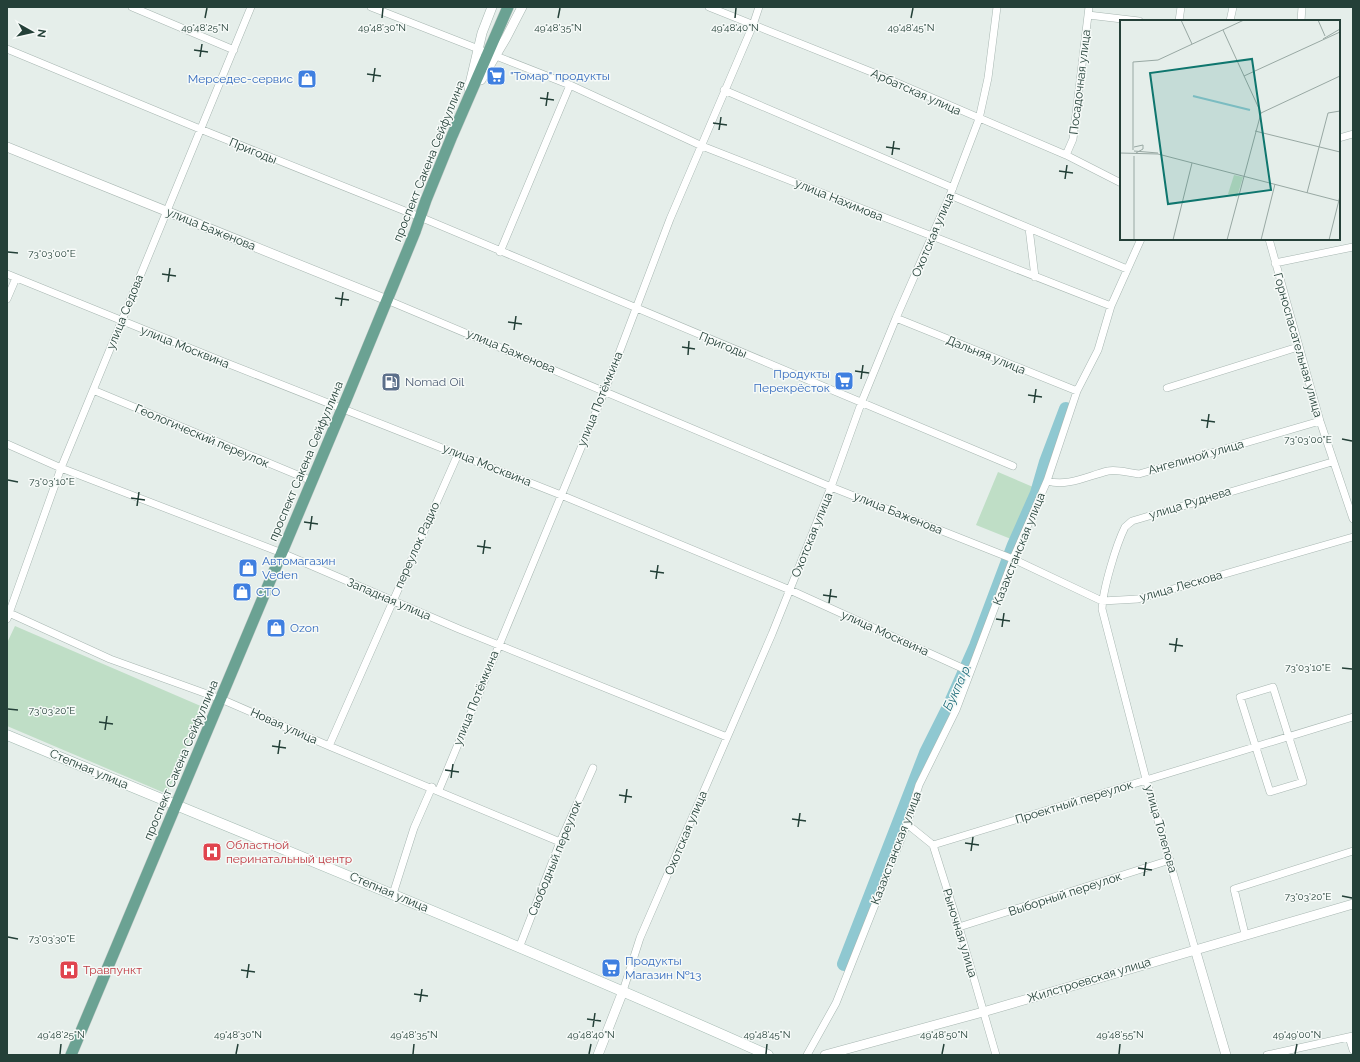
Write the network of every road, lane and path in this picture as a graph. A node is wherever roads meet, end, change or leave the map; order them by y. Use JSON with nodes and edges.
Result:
{"nodes":[{"id":1,"x":132,"y":7,"type":"edge"},
{"id":2,"x":251,"y":7,"type":"edge"},
{"id":3,"x":371,"y":7,"type":"edge"},
{"id":4,"x":492,"y":7,"type":"edge"},
{"id":5,"x":508,"y":7,"type":"edge"},
{"id":6,"x":522,"y":7,"type":"edge"},
{"id":7,"x":708,"y":7,"type":"edge"},
{"id":8,"x":759,"y":7,"type":"edge"},
{"id":9,"x":997,"y":7,"type":"edge"},
{"id":10,"x":1089,"y":7,"type":"edge"},
{"id":11,"x":1181,"y":7,"type":"edge"},
{"id":12,"x":1233,"y":7,"type":"edge"},
{"id":13,"x":1302,"y":7,"type":"edge"},
{"id":14,"x":1088,"y":15,"type":"junction"},
{"id":15,"x":1131,"y":20,"type":"edge"},
{"id":16,"x":1179,"y":20,"type":"edge"},
{"id":17,"x":1230,"y":20,"type":"edge"},
{"id":18,"x":1301,"y":20,"type":"edge"},
{"id":19,"x":753,"y":25,"type":"junction"},
{"id":20,"x":7,"y":49,"type":"edge"},
{"id":21,"x":234,"y":50,"type":"junction"},
{"id":22,"x":487,"y":53,"type":"junction"},
{"id":23,"x":570,"y":85,"type":"junction"},
{"id":24,"x":724,"y":90,"type":"junction"},
{"id":25,"x":979,"y":120,"type":"junction"},
{"id":26,"x":200,"y":129,"type":"junction"},
{"id":27,"x":1353,"y":134,"type":"edge"},
{"id":28,"x":1340,"y":138,"type":"edge"},
{"id":29,"x":702,"y":146,"type":"junction"},
{"id":30,"x":7,"y":147,"type":"edge"},
{"id":31,"x":1066,"y":155,"type":"junction"},
{"id":32,"x":1120,"y":182,"type":"edge"},
{"id":33,"x":953,"y":188,"type":"junction"},
{"id":34,"x":950,"y":196,"type":"junction"},
{"id":35,"x":166,"y":211,"type":"junction"},
{"id":36,"x":420,"y":217,"type":"junction"},
{"id":37,"x":1029,"y":228,"type":"junction"},
{"id":38,"x":933,"y":237,"type":"junction"},
{"id":39,"x":1141,"y":240,"type":"edge"},
{"id":40,"x":1269,"y":240,"type":"edge"},
{"id":41,"x":1353,"y":247,"type":"edge"},
{"id":42,"x":500,"y":252,"type":"junction"},
{"id":43,"x":1275,"y":263,"type":"junction"},
{"id":44,"x":1127,"y":269,"type":"junction"},
{"id":45,"x":7,"y":274,"type":"edge"},
{"id":46,"x":1035,"y":277,"type":"junction"},
{"id":47,"x":16,"y":278,"type":"junction"},
{"id":48,"x":7,"y":299,"type":"edge"},
{"id":49,"x":387,"y":300,"type":"junction"},
{"id":50,"x":1111,"y":306,"type":"junction"},
{"id":51,"x":636,"y":309,"type":"junction"},
{"id":52,"x":896,"y":318,"type":"junction"},
{"id":53,"x":121,"y":321,"type":"junction"},
{"id":54,"x":1298,"y":347,"type":"junction"},
{"id":55,"x":1167,"y":388,"type":"dead end"},
{"id":56,"x":93,"y":390,"type":"junction"},
{"id":57,"x":605,"y":390,"type":"junction"},
{"id":58,"x":1077,"y":392,"type":"junction"},
{"id":59,"x":862,"y":401,"type":"junction"},
{"id":60,"x":342,"y":409,"type":"junction"},
{"id":61,"x":1320,"y":421,"type":"junction"},
{"id":62,"x":7,"y":444,"type":"edge"},
{"id":63,"x":458,"y":454,"type":"junction"},
{"id":64,"x":1332,"y":462,"type":"junction"},
{"id":65,"x":1013,"y":466,"type":"dead end"},
{"id":66,"x":61,"y":468,"type":"junction"},
{"id":67,"x":312,"y":481,"type":"junction"},
{"id":68,"x":1047,"y":481,"type":"junction"},
{"id":69,"x":831,"y":487,"type":"junction"},
{"id":70,"x":560,"y":495,"type":"junction"},
{"id":71,"x":1353,"y":519,"type":"edge"},
{"id":72,"x":1353,"y":537,"type":"edge"},
{"id":73,"x":282,"y":553,"type":"junction"},
{"id":74,"x":1013,"y":559,"type":"junction"},
{"id":75,"x":790,"y":590,"type":"junction"},
{"id":76,"x":392,"y":601,"type":"junction"},
{"id":77,"x":1102,"y":601,"type":"junction"},
{"id":78,"x":8,"y":615,"type":"edge"},
{"id":79,"x":498,"y":645,"type":"junction"},
{"id":80,"x":962,"y":668,"type":"dead end"},
{"id":81,"x":221,"y":699,"type":"junction"},
{"id":82,"x":1353,"y":717,"type":"edge"},
{"id":83,"x":7,"y":735,"type":"edge"},
{"id":84,"x":1290,"y":736,"type":"junction"},
{"id":85,"x":727,"y":737,"type":"junction"},
{"id":86,"x":329,"y":746,"type":"junction"},
{"id":87,"x":1256,"y":746,"type":"junction"},
{"id":88,"x":593,"y":768,"type":"dead end"},
{"id":89,"x":1146,"y":779,"type":"junction"},
{"id":90,"x":435,"y":789,"type":"junction"},
{"id":91,"x":176,"y":805,"type":"junction"},
{"id":92,"x":907,"y":824,"type":"junction"},
{"id":93,"x":560,"y":842,"type":"junction"},
{"id":94,"x":933,"y":845,"type":"junction"},
{"id":95,"x":1353,"y":851,"type":"edge"},
{"id":96,"x":1170,"y":860,"type":"junction"},
{"id":97,"x":393,"y":894,"type":"junction"},
{"id":98,"x":1353,"y":904,"type":"edge"},
{"id":99,"x":959,"y":927,"type":"junction"},
{"id":100,"x":1245,"y":934,"type":"junction"},
{"id":101,"x":519,"y":948,"type":"junction"},
{"id":102,"x":1195,"y":949,"type":"junction"},
{"id":103,"x":623,"y":991,"type":"junction"},
{"id":104,"x":984,"y":1012,"type":"junction"},
{"id":105,"x":1351,"y":1037,"type":"edge"},
{"id":106,"x":1353,"y":1050,"type":"edge"},
{"id":107,"x":71,"y":1055,"type":"edge"},
{"id":108,"x":598,"y":1055,"type":"edge"},
{"id":109,"x":768,"y":1055,"type":"edge"},
{"id":110,"x":808,"y":1055,"type":"edge"},
{"id":111,"x":825,"y":1055,"type":"edge"},
{"id":112,"x":996,"y":1055,"type":"edge"},
{"id":113,"x":1226,"y":1055,"type":"edge"},
{"id":114,"x":1267,"y":1055,"type":"edge"}],
"edges":[{"from":1,"to":21,"type":"street"},
{"from":2,"to":21,"type":"street","name":"улица Седова"},
{"from":3,"to":22,"type":"street","name":"улица Нахимова"},
{"from":4,"to":22,"type":"street"},
{"from":5,"to":22,"type":"main road","name":"проспект Сакена Сейфуллина"},
{"from":6,"to":22,"type":"street"},
{"from":7,"to":19,"type":"street","name":"Арбатская улица"},
{"from":8,"to":19,"type":"street","name":"улица Потёмкина"},
{"from":9,"to":25,"type":"street","name":"Охотская улица"},
{"from":10,"to":14,"type":"street","name":"Посадочная улица"},
{"from":11,"to":16,"type":"street"},
{"from":12,"to":17,"type":"street"},
{"from":13,"to":18,"type":"street"},
{"from":14,"to":15,"type":"street"},
{"from":14,"to":31,"type":"street","name":"Посадочная улица"},
{"from":19,"to":24,"type":"street","name":"улица Потёмкина"},
{"from":19,"to":25,"type":"street","name":"Арбатская улица"},
{"from":20,"to":26,"type":"street","name":"Пригоды"},
{"from":21,"to":26,"type":"street","name":"улица Седова"},
{"from":22,"to":23,"type":"street","name":"улица Нахимова"},
{"from":22,"to":36,"type":"main road","name":"проспект Сакена Сейфуллина"},
{"from":23,"to":29,"type":"street","name":"улица Нахимова"},
{"from":23,"to":42,"type":"street"},
{"from":24,"to":29,"type":"street","name":"улица Потёмкина"},
{"from":24,"to":33,"type":"street"},
{"from":25,"to":31,"type":"street","name":"Арбатская улица"},
{"from":25,"to":33,"type":"street","name":"Охотская улица"},
{"from":26,"to":35,"type":"street","name":"улица Седова"},
{"from":26,"to":36,"type":"street","name":"Пригоды"},
{"from":27,"to":28,"type":"street"},
{"from":29,"to":38,"type":"street","name":"улица Нахимова"},
{"from":29,"to":51,"type":"street","name":"улица Потёмкина"},
{"from":30,"to":35,"type":"street","name":"улица Баженова"},
{"from":31,"to":32,"type":"street","name":"Арбатская улица"},
{"from":33,"to":34,"type":"street","name":"Охотская улица"},
{"from":34,"to":37,"type":"street"},
{"from":34,"to":38,"type":"street","name":"Охотская улица"},
{"from":35,"to":49,"type":"street","name":"улица Баженова"},
{"from":35,"to":53,"type":"street","name":"улица Седова"},
{"from":36,"to":42,"type":"street","name":"Пригоды"},
{"from":36,"to":49,"type":"main road","name":"проспект Сакена Сейфуллина"},
{"from":37,"to":44,"type":"street"},
{"from":37,"to":46,"type":"street"},
{"from":38,"to":46,"type":"street","name":"улица Нахимова"},
{"from":38,"to":52,"type":"street","name":"Охотская улица"},
{"from":39,"to":44,"type":"street","name":"Казахстанская улица"},
{"from":40,"to":43,"type":"street","name":"Горноспасательная улица"},
{"from":41,"to":43,"type":"street"},
{"from":42,"to":51,"type":"street","name":"Пригоды"},
{"from":43,"to":54,"type":"street","name":"Горноспасательная улица"},
{"from":44,"to":50,"type":"street","name":"Казахстанская улица"},
{"from":45,"to":47,"type":"street","name":"улица Москвина"},
{"from":46,"to":50,"type":"street","name":"улица Нахимова"},
{"from":47,"to":48,"type":"street"},
{"from":47,"to":53,"type":"street","name":"улица Москвина"},
{"from":49,"to":57,"type":"street","name":"улица Баженова"},
{"from":49,"to":60,"type":"main road","name":"проспект Сакена Сейфуллина"},
{"from":50,"to":58,"type":"street","name":"Казахстанская улица"},
{"from":51,"to":57,"type":"street","name":"улица Потёмкина"},
{"from":51,"to":59,"type":"street","name":"Пригоды"},
{"from":52,"to":58,"type":"street","name":"Дальняя улица"},
{"from":52,"to":59,"type":"street","name":"Охотская улица"},
{"from":53,"to":56,"type":"street","name":"улица Седова"},
{"from":53,"to":60,"type":"street","name":"улица Москвина"},
{"from":54,"to":55,"type":"street"},
{"from":54,"to":61,"type":"street","name":"Горноспасательная улица"},
{"from":56,"to":66,"type":"street","name":"улица Седова"},
{"from":56,"to":67,"type":"street","name":"Геологический переулок"},
{"from":57,"to":69,"type":"street","name":"улица Баженова"},
{"from":57,"to":70,"type":"street","name":"улица Потёмкина"},
{"from":58,"to":68,"type":"street","name":"Казахстанская улица"},
{"from":59,"to":65,"type":"street","name":"Пригоды"},
{"from":59,"to":69,"type":"street","name":"Охотская улица"},
{"from":60,"to":63,"type":"street","name":"улица Москвина"},
{"from":60,"to":67,"type":"main road","name":"проспект Сакена Сейфуллина"},
{"from":61,"to":64,"type":"street","name":"Горноспасательная улица"},
{"from":61,"to":68,"type":"street","name":"Ангелиной улица"},
{"from":62,"to":66,"type":"street","name":"Западная улица"},
{"from":63,"to":70,"type":"street","name":"улица Москвина"},
{"from":63,"to":76,"type":"street","name":"переулок Радио"},
{"from":64,"to":71,"type":"street","name":"Горноспасательная улица"},
{"from":64,"to":77,"type":"street","name":"улица Руднева"},
{"from":66,"to":73,"type":"street","name":"Западная улица"},
{"from":66,"to":78,"type":"street","name":"улица Седова"},
{"from":67,"to":73,"type":"main road","name":"проспект Сакена Сейфуллина"},
{"from":68,"to":74,"type":"street","name":"Казахстанская улица"},
{"from":69,"to":74,"type":"street","name":"улица Баженова"},
{"from":69,"to":75,"type":"street","name":"Охотская улица"},
{"from":70,"to":75,"type":"street","name":"улица Москвина"},
{"from":70,"to":79,"type":"street","name":"улица Потёмкина"},
{"from":72,"to":77,"type":"street","name":"улица Лескова"},
{"from":73,"to":76,"type":"street","name":"Западная улица"},
{"from":73,"to":81,"type":"main road","name":"проспект Сакена Сейфуллина"},
{"from":74,"to":77,"type":"street","name":"улица Лескова"},
{"from":74,"to":92,"type":"street","name":"Казахстанская улица"},
{"from":75,"to":80,"type":"street","name":"улица Москвина"},
{"from":75,"to":85,"type":"street","name":"Охотская улица"},
{"from":76,"to":79,"type":"street","name":"Западная улица"},
{"from":76,"to":86,"type":"street","name":"переулок Радио"},
{"from":77,"to":89,"type":"street","name":"улица Толепова"},
{"from":78,"to":81,"type":"street","name":"Новая улица"},
{"from":79,"to":85,"type":"street","name":"Западная улица"},
{"from":79,"to":90,"type":"street","name":"улица Потёмкина"},
{"from":81,"to":86,"type":"street","name":"Новая улица"},
{"from":81,"to":91,"type":"main road","name":"проспект Сакена Сейфуллина"},
{"from":82,"to":84,"type":"street","name":"Проектный переулок"},
{"from":83,"to":91,"type":"main road","name":"Степная улица"},
{"from":84,"to":87,"type":"street","name":"Проектный переулок"},
{"from":84,"to":87,"type":"street"},
{"from":84,"to":87,"type":"street"},
{"from":85,"to":103,"type":"street","name":"Охотская улица"},
{"from":86,"to":90,"type":"street","name":"Новая улица"},
{"from":87,"to":89,"type":"street","name":"Проектный переулок"},
{"from":88,"to":93,"type":"street","name":"Свободный переулок"},
{"from":89,"to":94,"type":"street","name":"Проектный переулок"},
{"from":89,"to":96,"type":"street","name":"улица Толепова"},
{"from":90,"to":93,"type":"street","name":"Новая улица"},
{"from":90,"to":97,"type":"street","name":"улица Потёмкина"},
{"from":91,"to":97,"type":"main road","name":"Степная улица"},
{"from":91,"to":107,"type":"main road","name":"проспект Сакена Сейфуллина"},
{"from":92,"to":94,"type":"street"},
{"from":92,"to":110,"type":"street","name":"Казахстанская улица"},
{"from":93,"to":101,"type":"street","name":"Свободный переулок"},
{"from":94,"to":99,"type":"street","name":"Рыночная улица"},
{"from":95,"to":100,"type":"street"},
{"from":96,"to":99,"type":"street","name":"Выборный переулок"},
{"from":96,"to":102,"type":"street","name":"улица Толепова"},
{"from":97,"to":101,"type":"main road","name":"Степная улица"},
{"from":98,"to":100,"type":"street","name":"Жилстроевская улица"},
{"from":99,"to":104,"type":"street","name":"Рыночная улица"},
{"from":100,"to":102,"type":"street","name":"Жилстроевская улица"},
{"from":101,"to":103,"type":"main road","name":"Степная улица"},
{"from":102,"to":104,"type":"street","name":"Жилстроевская улица"},
{"from":102,"to":113,"type":"street","name":"улица Толепова"},
{"from":103,"to":108,"type":"street","name":"Охотская улица"},
{"from":103,"to":109,"type":"main road","name":"Степная улица"},
{"from":104,"to":111,"type":"street","name":"Жилстроевская улица"},
{"from":104,"to":112,"type":"street","name":"Рыночная улица"},
{"from":105,"to":106,"type":"street"},
{"from":105,"to":114,"type":"street"}]}
